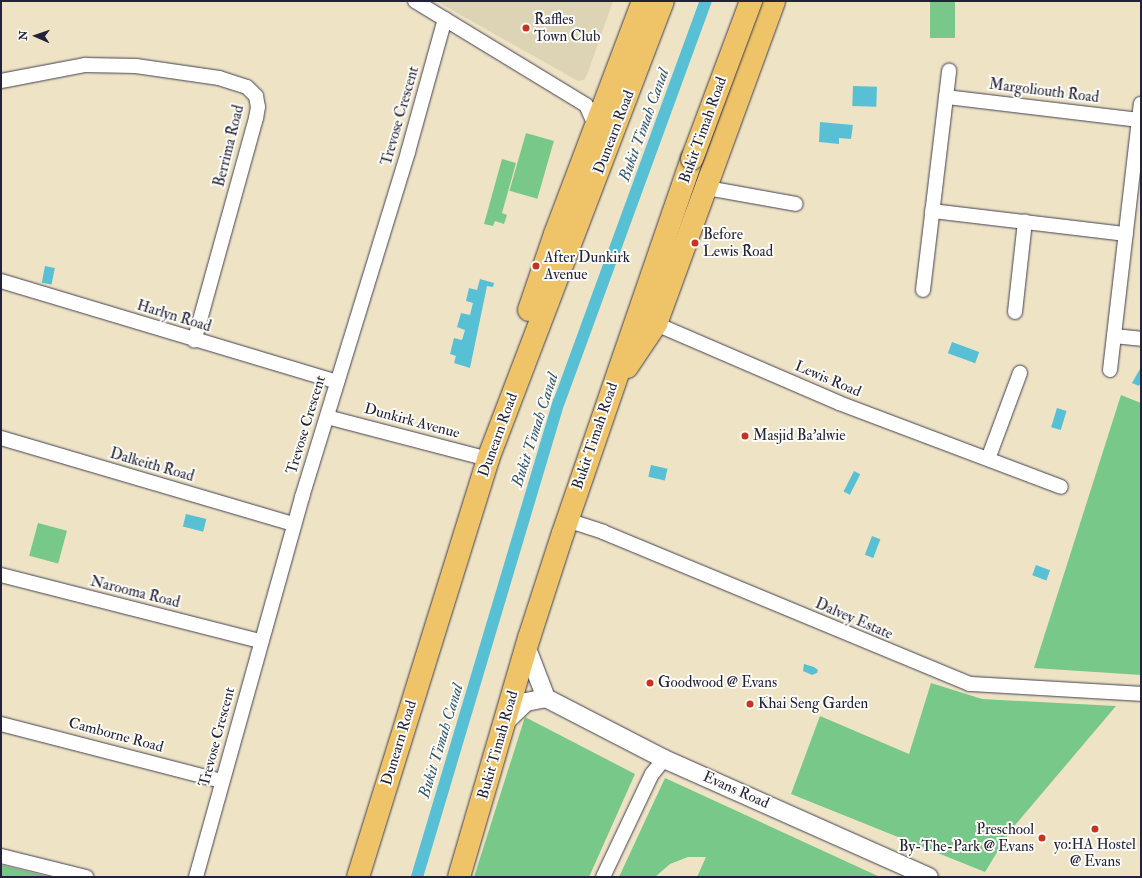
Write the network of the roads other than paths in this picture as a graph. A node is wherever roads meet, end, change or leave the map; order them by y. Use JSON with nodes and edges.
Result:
{"nodes":[{"id":1,"x":415,"y":1,"type":"edge"},
{"id":2,"x":643,"y":1,"type":"edge"},
{"id":3,"x":663,"y":1,"type":"edge"},
{"id":4,"x":751,"y":1,"type":"edge"},
{"id":5,"x":774,"y":1,"type":"edge"},
{"id":6,"x":445,"y":19,"type":"junction"},
{"id":7,"x":949,"y":71,"type":"dead end"},
{"id":8,"x":1,"y":81,"type":"edge"},
{"id":9,"x":946,"y":97,"type":"junction"},
{"id":10,"x":1141,"y":104,"type":"edge"},
{"id":11,"x":595,"y":105,"type":"junction"},
{"id":12,"x":1139,"y":120,"type":"junction"},
{"id":13,"x":605,"y":128,"type":"junction"},
{"id":14,"x":707,"y":188,"type":"junction"},
{"id":15,"x":1136,"y":197,"type":"edge"},
{"id":16,"x":796,"y":204,"type":"dead end"},
{"id":17,"x":932,"y":211,"type":"junction"},
{"id":18,"x":1025,"y":222,"type":"junction"},
{"id":19,"x":1126,"y":234,"type":"junction"},
{"id":20,"x":1,"y":281,"type":"edge"},
{"id":21,"x":924,"y":290,"type":"dead end"},
{"id":22,"x":1015,"y":312,"type":"dead end"},
{"id":23,"x":656,"y":324,"type":"junction"},
{"id":24,"x":1114,"y":336,"type":"junction"},
{"id":25,"x":1141,"y":339,"type":"edge"},
{"id":26,"x":194,"y":340,"type":"junction"},
{"id":27,"x":1110,"y":370,"type":"dead end"},
{"id":28,"x":1020,"y":373,"type":"dead end"},
{"id":29,"x":337,"y":382,"type":"junction"},
{"id":30,"x":610,"y":391,"type":"junction"},
{"id":31,"x":327,"y":417,"type":"junction"},
{"id":32,"x":1,"y":438,"type":"edge"},
{"id":33,"x":488,"y":459,"type":"junction"},
{"id":34,"x":988,"y":460,"type":"junction"},
{"id":35,"x":1061,"y":487,"type":"dead end"},
{"id":36,"x":567,"y":520,"type":"junction"},
{"id":37,"x":294,"y":524,"type":"junction"},
{"id":38,"x":1,"y":575,"type":"edge"},
{"id":39,"x":260,"y":641,"type":"junction"},
{"id":40,"x":526,"y":646,"type":"junction"},
{"id":41,"x":1141,"y":694,"type":"edge"},
{"id":42,"x":546,"y":698,"type":"junction"},
{"id":43,"x":504,"y":723,"type":"junction"},
{"id":44,"x":1,"y":724,"type":"edge"},
{"id":45,"x":664,"y":759,"type":"junction"},
{"id":46,"x":222,"y":781,"type":"junction"},
{"id":47,"x":1,"y":856,"type":"edge"},
{"id":48,"x":86,"y":877,"type":"edge"},
{"id":49,"x":196,"y":877,"type":"edge"},
{"id":50,"x":358,"y":877,"type":"edge"},
{"id":51,"x":459,"y":877,"type":"edge"},
{"id":52,"x":604,"y":877,"type":"edge"},
{"id":53,"x":929,"y":877,"type":"edge"}],
"edges":[{"from":1,"to":6,"type":"street"},
{"from":2,"to":11,"type":"highway"},
{"from":3,"to":13,"type":"highway","name":"Dunearn Road"},
{"from":4,"to":30,"type":"highway","name":"Bukit Timah Road","bridge":true},
{"from":5,"to":14,"type":"highway"},
{"from":6,"to":11,"type":"street"},
{"from":6,"to":29,"type":"street","name":"Trevose Crescent"},
{"from":7,"to":9,"type":"street"},
{"from":8,"to":26,"type":"street","name":"Berrima Road"},
{"from":9,"to":12,"type":"street","name":"Margoliouth Road"},
{"from":9,"to":17,"type":"street"},
{"from":10,"to":12,"type":"street"},
{"from":11,"to":13,"type":"highway"},
{"from":12,"to":15,"type":"street"},
{"from":13,"to":33,"type":"highway","name":"Dunearn Road"},
{"from":14,"to":16,"type":"street","name":"Bukit Timah Road"},
{"from":14,"to":23,"type":"highway"},
{"from":15,"to":19,"type":"street"},
{"from":17,"to":18,"type":"street"},
{"from":17,"to":21,"type":"street"},
{"from":18,"to":19,"type":"street"},
{"from":18,"to":22,"type":"street"},
{"from":19,"to":24,"type":"street"},
{"from":20,"to":26,"type":"street","name":"Harlyn Road"},
{"from":23,"to":30,"type":"highway"},
{"from":23,"to":34,"type":"street","name":"Lewis Road"},
{"from":24,"to":25,"type":"street"},
{"from":24,"to":27,"type":"street"},
{"from":26,"to":29,"type":"street","name":"Harlyn Road"},
{"from":28,"to":34,"type":"street"},
{"from":29,"to":31,"type":"street","name":"Trevose Crescent"},
{"from":30,"to":36,"type":"highway","name":"Bukit Timah Road"},
{"from":31,"to":33,"type":"street","name":"Dunkirk Avenue"},
{"from":31,"to":37,"type":"street","name":"Trevose Crescent"},
{"from":32,"to":37,"type":"street","name":"Dalkeith Road"},
{"from":33,"to":50,"type":"highway","name":"Dunearn Road"},
{"from":34,"to":35,"type":"street","name":"Lewis Road"},
{"from":36,"to":40,"type":"highway","name":"Bukit Timah Road"},
{"from":36,"to":41,"type":"street","name":"Dalvey Estate"},
{"from":37,"to":39,"type":"street","name":"Trevose Crescent"},
{"from":38,"to":39,"type":"street","name":"Narooma Road"},
{"from":39,"to":46,"type":"street","name":"Trevose Crescent"},
{"from":40,"to":42,"type":"street"},
{"from":40,"to":43,"type":"highway","name":"Bukit Timah Road"},
{"from":42,"to":43,"type":"street"},
{"from":42,"to":45,"type":"street","name":"Evans Road"},
{"from":43,"to":51,"type":"highway","name":"Bukit Timah Road"},
{"from":44,"to":46,"type":"street","name":"Camborne Road"},
{"from":45,"to":52,"type":"street"},
{"from":45,"to":53,"type":"street","name":"Evans Road"},
{"from":46,"to":49,"type":"street","name":"Trevose Crescent"},
{"from":47,"to":48,"type":"street"}]}
